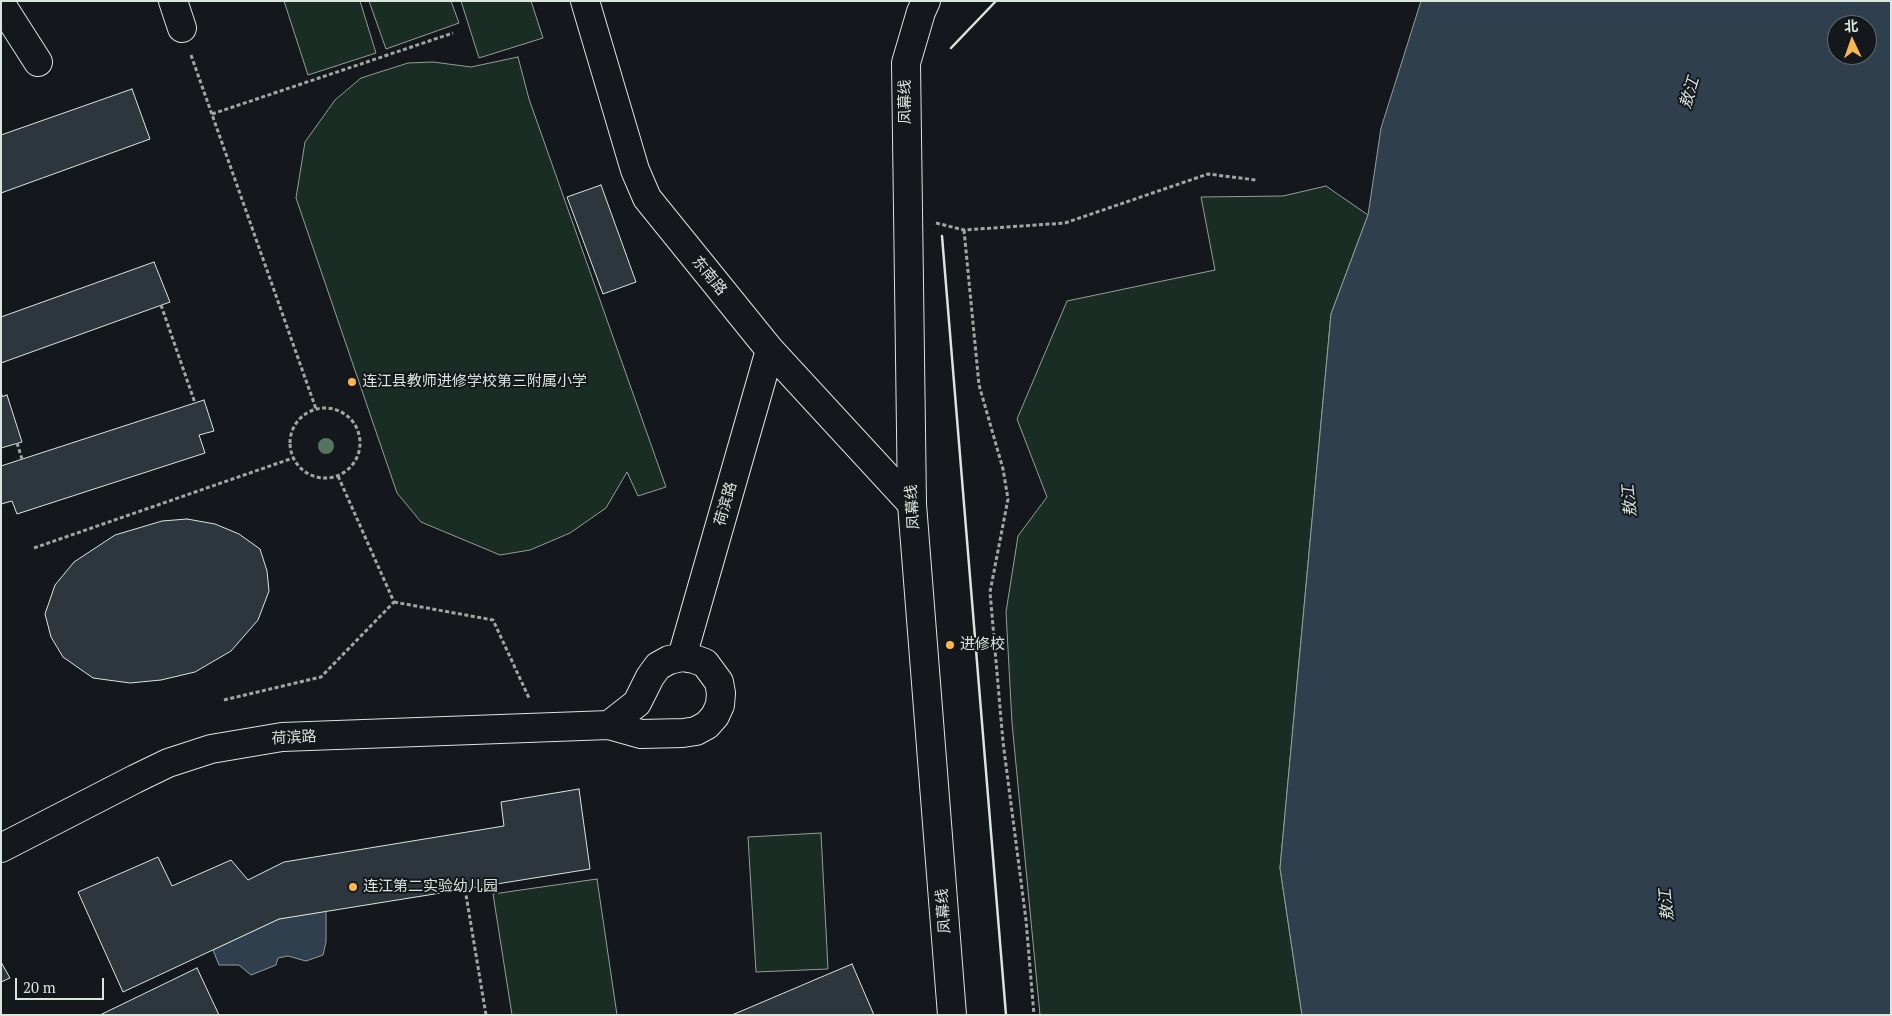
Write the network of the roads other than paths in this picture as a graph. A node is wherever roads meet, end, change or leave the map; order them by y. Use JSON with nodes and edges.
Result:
{"nodes":[{"id":1,"x":173,"y":1,"type":"edge"},
{"id":2,"x":585,"y":1,"type":"edge"},
{"id":3,"x":926,"y":1,"type":"edge"},
{"id":4,"x":1,"y":4,"type":"edge"},
{"id":5,"x":182,"y":28,"type":"road end"},
{"id":6,"x":38,"y":62,"type":"dead end"},
{"id":7,"x":770,"y":350,"type":"junction"},
{"id":8,"x":912,"y":504,"type":"junction"},
{"id":9,"x":682,"y":657,"type":"junction"},
{"id":10,"x":610,"y":725,"type":"junction"},
{"id":11,"x":1,"y":848,"type":"edge"},
{"id":12,"x":952,"y":1015,"type":"edge"}],
"edges":[{"from":1,"to":5,"type":"street"},
{"from":2,"to":7,"type":"street","name":"东南路"},
{"from":3,"to":8,"type":"street","name":"凤幕线"},
{"from":4,"to":6,"type":"street"},
{"from":7,"to":8,"type":"street","name":"东南路"},
{"from":7,"to":9,"type":"street","name":"荷滨路"},
{"from":8,"to":12,"type":"street","name":"凤幕线"},
{"from":9,"to":10,"type":"street"},
{"from":9,"to":10,"type":"street","name":"荷滨路"},
{"from":10,"to":11,"type":"street","name":"荷滨路"}]}
